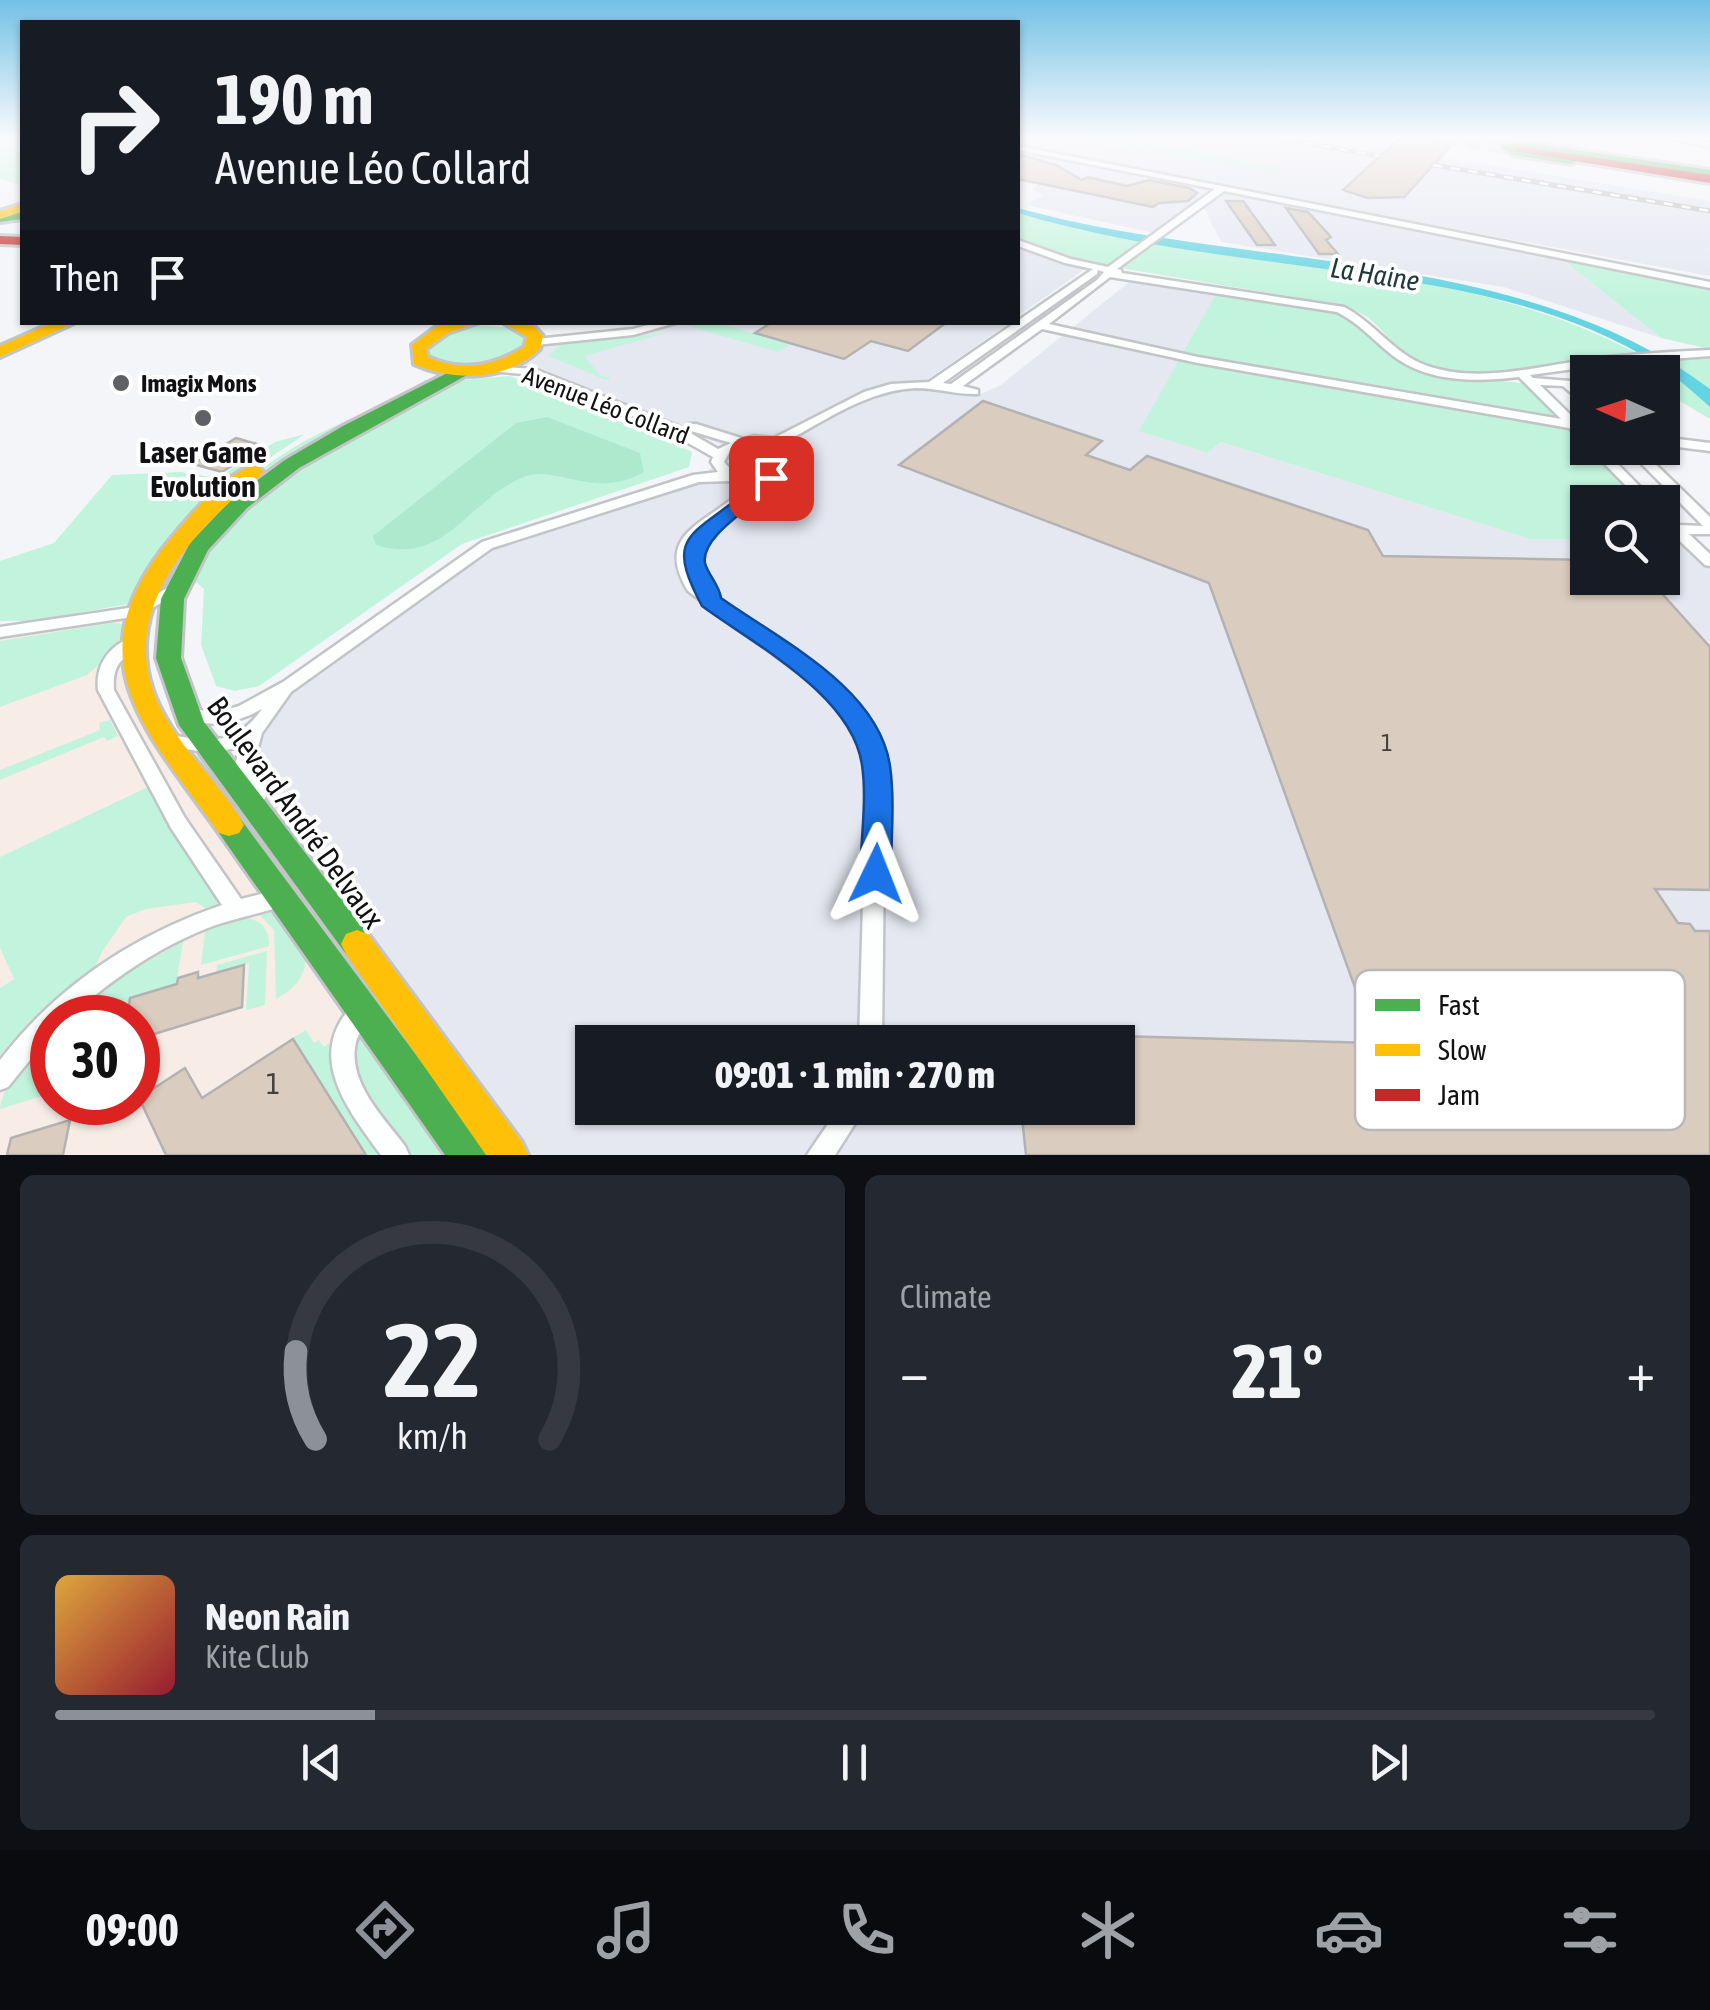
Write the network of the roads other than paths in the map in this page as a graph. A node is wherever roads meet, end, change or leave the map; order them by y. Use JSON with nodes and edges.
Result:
{"nodes":[{"id":1,"x":1219,"y":191,"type":"edge"},
{"id":2,"x":1244,"y":191,"type":"edge"},
{"id":3,"x":1020,"y":245,"type":"edge"},
{"id":4,"x":1102,"y":271,"type":"junction"},
{"id":5,"x":1710,"y":283,"type":"edge"},
{"id":6,"x":28,"y":325,"type":"edge"},
{"id":7,"x":61,"y":325,"type":"edge"},
{"id":8,"x":460,"y":325,"type":"edge"},
{"id":9,"x":517,"y":325,"type":"edge"},
{"id":10,"x":661,"y":325,"type":"edge"},
{"id":11,"x":1040,"y":326,"type":"junction"},
{"id":12,"x":419,"y":343,"type":"edge"},
{"id":13,"x":0,"y":344,"type":"edge"},
{"id":14,"x":530,"y":349,"type":"junction"},
{"id":15,"x":0,"y":352,"type":"edge"},
{"id":16,"x":1710,"y":354,"type":"edge"},
{"id":17,"x":489,"y":368,"type":"junction"},
{"id":18,"x":461,"y":371,"type":"junction"},
{"id":19,"x":1527,"y":378,"type":"junction"},
{"id":20,"x":932,"y":386,"type":"junction"},
{"id":21,"x":955,"y":387,"type":"junction"},
{"id":22,"x":1570,"y":387,"type":"edge"},
{"id":23,"x":974,"y":392,"type":"dead end"},
{"id":24,"x":1570,"y":422,"type":"edge"},
{"id":25,"x":1570,"y":424,"type":"edge"},
{"id":26,"x":740,"y":442,"type":"junction"},
{"id":27,"x":776,"y":442,"type":"junction"},
{"id":28,"x":1680,"y":443,"type":"edge"},
{"id":29,"x":1710,"y":447,"type":"edge"},
{"id":30,"x":718,"y":458,"type":"junction"},
{"id":31,"x":1612,"y":465,"type":"edge"},
{"id":32,"x":1649,"y":465,"type":"edge"},
{"id":33,"x":733,"y":477,"type":"junction"},
{"id":34,"x":698,"y":478,"type":"junction"},
{"id":35,"x":771,"y":478,"type":"junction"},
{"id":36,"x":1632,"y":485,"type":"edge"},
{"id":37,"x":1710,"y":527,"type":"edge"},
{"id":38,"x":1680,"y":529,"type":"edge"},
{"id":39,"x":1680,"y":534,"type":"edge"},
{"id":40,"x":1710,"y":562,"type":"edge"},
{"id":41,"x":174,"y":589,"type":"junction"},
{"id":42,"x":710,"y":601,"type":"junction"},
{"id":43,"x":139,"y":611,"type":"junction"},
{"id":44,"x":0,"y":632,"type":"edge"},
{"id":45,"x":134,"y":641,"type":"junction"},
{"id":46,"x":289,"y":686,"type":"junction"},
{"id":47,"x":182,"y":709,"type":"junction"},
{"id":48,"x":254,"y":732,"type":"junction"},
{"id":49,"x":166,"y":740,"type":"junction"},
{"id":50,"x":208,"y":747,"type":"junction"},
{"id":51,"x":270,"y":825,"type":"junction"},
{"id":52,"x":280,"y":898,"type":"junction"},
{"id":53,"x":236,"y":908,"type":"junction"},
{"id":54,"x":360,"y":1012,"type":"junction"},
{"id":55,"x":871,"y":1025,"type":"edge"},
{"id":56,"x":0,"y":1079,"type":"edge"},
{"id":57,"x":841,"y":1125,"type":"edge"},
{"id":58,"x":396,"y":1155,"type":"edge"},
{"id":59,"x":468,"y":1155,"type":"edge"},
{"id":60,"x":508,"y":1155,"type":"edge"},
{"id":61,"x":820,"y":1155,"type":"edge"}],
"edges":[{"from":1,"to":4,"type":"street"},
{"from":2,"to":5,"type":"street"},
{"from":3,"to":4,"type":"street"},
{"from":4,"to":11,"type":"street"},
{"from":4,"to":19,"type":"street"},
{"from":4,"to":20,"type":"street"},
{"from":6,"to":13,"type":"main road"},
{"from":7,"to":15,"type":"main road"},
{"from":8,"to":12,"type":"main road"},
{"from":9,"to":14,"type":"main road"},
{"from":10,"to":14,"type":"street"},
{"from":11,"to":21,"type":"street"},
{"from":11,"to":25,"type":"street"},
{"from":12,"to":18,"type":"main road"},
{"from":12,"to":43,"type":"main road","name":"Boulevard André Delvaux"},
{"from":14,"to":17,"type":"main road"},
{"from":14,"to":26,"type":"street","name":"Avenue Léo Collard"},
{"from":16,"to":19,"type":"street"},
{"from":17,"to":18,"type":"main road"},
{"from":17,"to":30,"type":"street","name":"Avenue Léo Collard"},
{"from":18,"to":41,"type":"main road","name":"Boulevard André Delvaux"},
{"from":19,"to":22,"type":"street"},
{"from":19,"to":24,"type":"street"},
{"from":20,"to":21,"type":"street"},
{"from":20,"to":27,"type":"street"},
{"from":21,"to":23,"type":"street"},
{"from":26,"to":27,"type":"street"},
{"from":26,"to":30,"type":"street"},
{"from":27,"to":35,"type":"street"},
{"from":28,"to":29,"type":"street"},
{"from":30,"to":33,"type":"street","name":"Avenue Léo Collard"},
{"from":30,"to":34,"type":"street"},
{"from":31,"to":36,"type":"street"},
{"from":32,"to":37,"type":"street"},
{"from":33,"to":34,"type":"street"},
{"from":33,"to":35,"type":"street"},
{"from":33,"to":42,"type":"street"},
{"from":34,"to":46,"type":"street"},
{"from":35,"to":42,"type":"street"},
{"from":37,"to":38,"type":"street"},
{"from":39,"to":40,"type":"street"},
{"from":41,"to":43,"type":"street"},
{"from":41,"to":47,"type":"main road","name":"Boulevard André Delvaux"},
{"from":42,"to":55,"type":"street"},
{"from":43,"to":44,"type":"street"},
{"from":43,"to":45,"type":"main road","name":"Boulevard André Delvaux"},
{"from":45,"to":49,"type":"main road","name":"Boulevard André Delvaux"},
{"from":45,"to":53,"type":"street"},
{"from":46,"to":47,"type":"street"},
{"from":46,"to":48,"type":"street"},
{"from":47,"to":50,"type":"main road","name":"Boulevard André Delvaux"},
{"from":48,"to":50,"type":"street"},
{"from":48,"to":51,"type":"street"},
{"from":49,"to":50,"type":"street"},
{"from":49,"to":52,"type":"main road","name":"Boulevard André Delvaux"},
{"from":50,"to":51,"type":"main road","name":"Boulevard André Delvaux"},
{"from":51,"to":60,"type":"main road","name":"Boulevard André Delvaux"},
{"from":52,"to":53,"type":"street"},
{"from":52,"to":54,"type":"main road","name":"Boulevard André Delvaux"},
{"from":53,"to":56,"type":"street"},
{"from":54,"to":58,"type":"street"},
{"from":54,"to":59,"type":"main road","name":"Boulevard André Delvaux"},
{"from":57,"to":61,"type":"street"}]}
